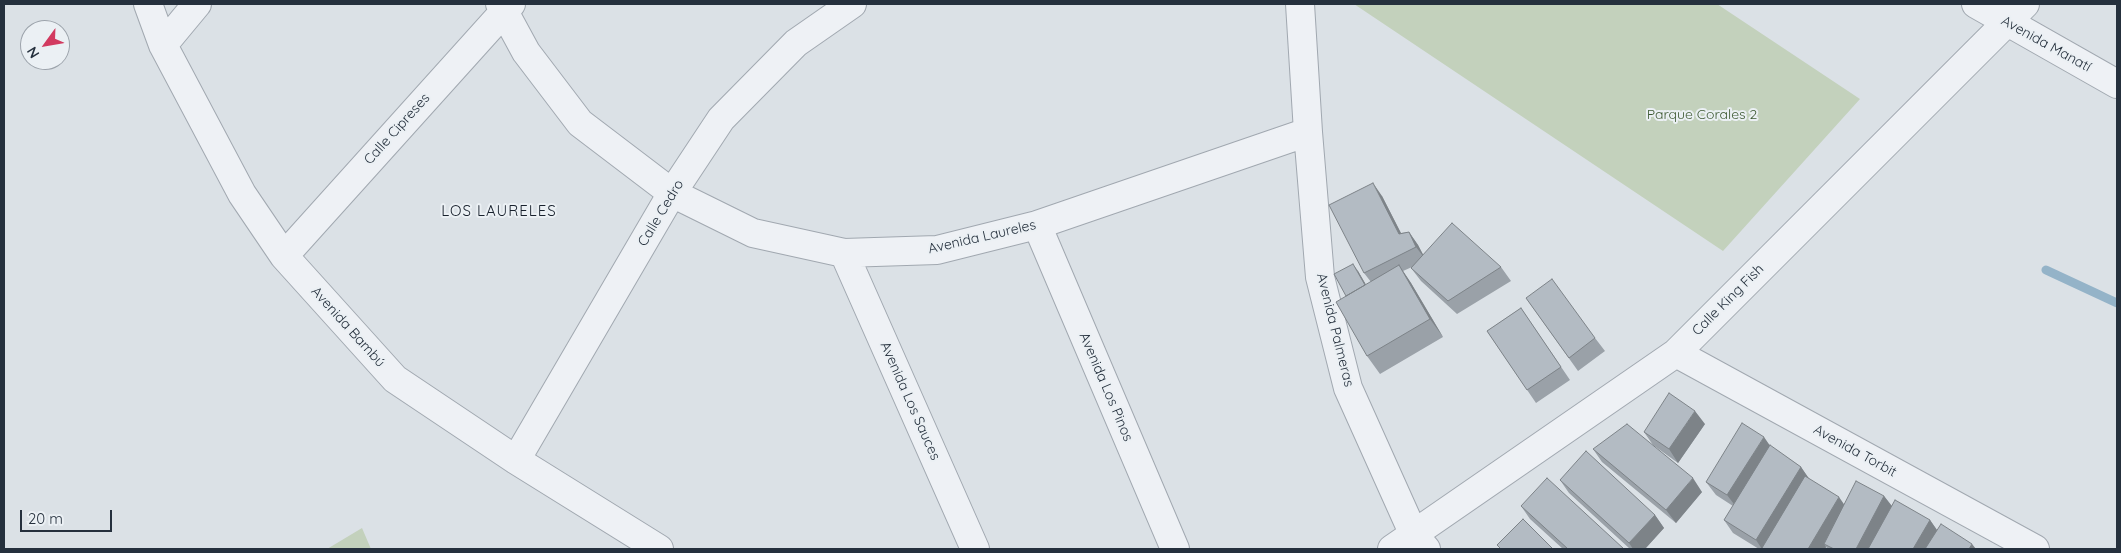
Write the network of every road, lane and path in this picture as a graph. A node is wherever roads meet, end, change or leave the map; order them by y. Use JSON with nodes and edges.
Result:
{"nodes":[{"id":1,"x":148,"y":4,"type":"edge"},
{"id":2,"x":197,"y":4,"type":"edge"},
{"id":3,"x":852,"y":4,"type":"edge"},
{"id":4,"x":1300,"y":4,"type":"edge"},
{"id":5,"x":1976,"y":4,"type":"edge"},
{"id":6,"x":2025,"y":4,"type":"edge"},
{"id":7,"x":505,"y":6,"type":"edge"},
{"id":8,"x":2006,"y":23,"type":"junction"},
{"id":9,"x":163,"y":45,"type":"junction"},
{"id":10,"x":2117,"y":84,"type":"edge"},
{"id":11,"x":1308,"y":132,"type":"junction"},
{"id":12,"x":672,"y":193,"type":"junction"},
{"id":13,"x":1037,"y":225,"type":"junction"},
{"id":14,"x":844,"y":253,"type":"junction"},
{"id":15,"x":284,"y":256,"type":"junction"},
{"id":16,"x":1676,"y":353,"type":"junction"},
{"id":17,"x":516,"y":460,"type":"junction"},
{"id":18,"x":1411,"y":545,"type":"edge"},
{"id":19,"x":659,"y":549,"type":"edge"},
{"id":20,"x":975,"y":549,"type":"edge"},
{"id":21,"x":1175,"y":549,"type":"edge"},
{"id":22,"x":2035,"y":549,"type":"edge"}],
"edges":[{"from":1,"to":9,"type":"street","name":"Avenida Bambú"},
{"from":2,"to":9,"type":"street"},
{"from":3,"to":12,"type":"street","name":"Calle Cedro"},
{"from":4,"to":11,"type":"street","name":"Avenida Palmeras"},
{"from":5,"to":8,"type":"street","name":"Avenida Manatí"},
{"from":6,"to":8,"type":"street","name":"Calle King Fish"},
{"from":7,"to":12,"type":"street","name":"Avenida Laureles"},
{"from":7,"to":15,"type":"street","name":"Calle Cipreses"},
{"from":8,"to":10,"type":"street","name":"Avenida Manatí"},
{"from":8,"to":16,"type":"street","name":"Calle King Fish"},
{"from":9,"to":15,"type":"street","name":"Avenida Bambú"},
{"from":11,"to":13,"type":"street","name":"Avenida Laureles"},
{"from":11,"to":18,"type":"street","name":"Avenida Palmeras"},
{"from":12,"to":14,"type":"street","name":"Avenida Laureles"},
{"from":12,"to":17,"type":"street","name":"Calle Cedro"},
{"from":13,"to":14,"type":"street","name":"Avenida Laureles"},
{"from":13,"to":21,"type":"street","name":"Avenida Los Pinos"},
{"from":14,"to":20,"type":"street","name":"Avenida Los Sauces"},
{"from":15,"to":17,"type":"street","name":"Avenida Bambú"},
{"from":16,"to":18,"type":"street","name":"Calle King Fish"},
{"from":16,"to":22,"type":"street","name":"Avenida Torbit"},
{"from":17,"to":19,"type":"street","name":"Avenida Bambú"}]}
